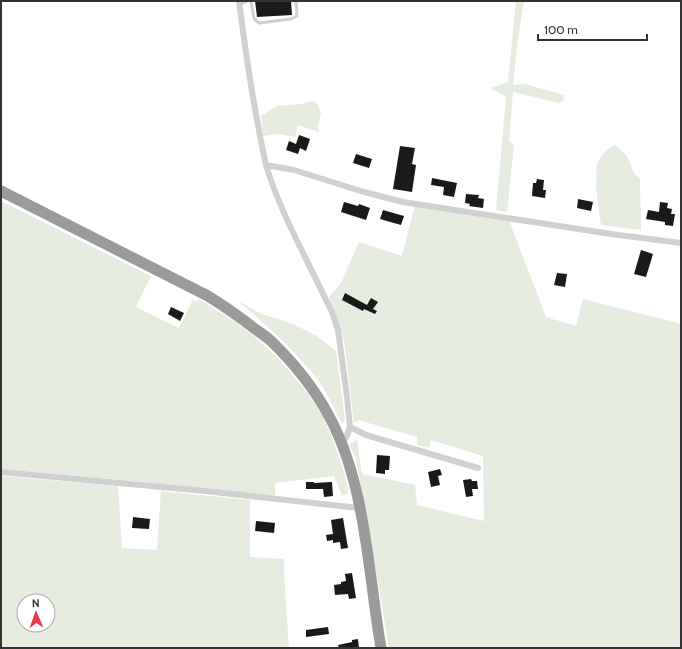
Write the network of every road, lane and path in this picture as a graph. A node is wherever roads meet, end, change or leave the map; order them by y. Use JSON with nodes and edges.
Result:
{"nodes":[{"id":1,"x":247,"y":1,"type":"edge"},
{"id":2,"x":250,"y":1,"type":"edge"},
{"id":3,"x":296,"y":1,"type":"edge"},
{"id":4,"x":240,"y":2,"type":"edge"},
{"id":5,"x":266,"y":165,"type":"junction"},
{"id":6,"x":1,"y":191,"type":"edge"},
{"id":7,"x":681,"y":243,"type":"edge"},
{"id":8,"x":350,"y":427,"type":"junction"},
{"id":9,"x":341,"y":444,"type":"junction"},
{"id":10,"x":478,"y":468,"type":"dead end"},
{"id":11,"x":1,"y":472,"type":"edge"},
{"id":12,"x":359,"y":508,"type":"junction"},
{"id":13,"x":381,"y":648,"type":"edge"}],
"edges":[{"from":1,"to":4,"type":"lane"},
{"from":2,"to":3,"type":"lane"},
{"from":4,"to":5,"type":"street"},
{"from":5,"to":7,"type":"street"},
{"from":5,"to":8,"type":"street"},
{"from":6,"to":9,"type":"highway"},
{"from":8,"to":9,"type":"street"},
{"from":8,"to":10,"type":"street"},
{"from":9,"to":12,"type":"highway"},
{"from":11,"to":12,"type":"street"},
{"from":12,"to":13,"type":"highway"}]}
